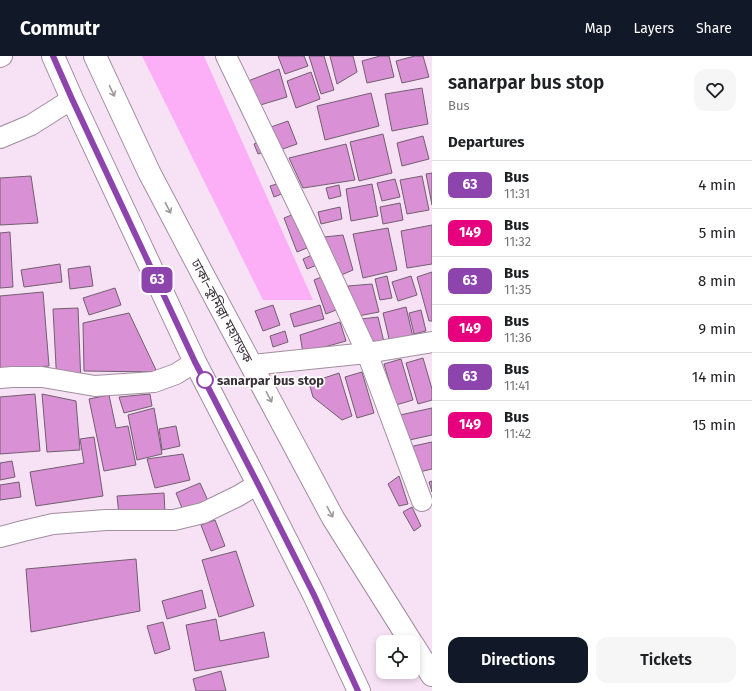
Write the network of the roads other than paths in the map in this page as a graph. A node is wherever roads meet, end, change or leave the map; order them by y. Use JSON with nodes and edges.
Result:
{"nodes":[{"id":1,"x":53,"y":56,"type":"edge"},
{"id":2,"x":95,"y":56,"type":"edge"},
{"id":3,"x":226,"y":56,"type":"edge"},
{"id":4,"x":72,"y":99,"type":"junction"},
{"id":5,"x":0,"y":138,"type":"edge"},
{"id":6,"x":432,"y":342,"type":"edge"},
{"id":7,"x":367,"y":353,"type":"junction"},
{"id":8,"x":195,"y":362,"type":"junction"},
{"id":9,"x":251,"y":365,"type":"junction"},
{"id":10,"x":0,"y":378,"type":"edge"},
{"id":11,"x":258,"y":484,"type":"junction"},
{"id":12,"x":422,"y":501,"type":"dead end"},
{"id":13,"x":0,"y":538,"type":"edge"},
{"id":14,"x":407,"y":635,"type":"edge"},
{"id":15,"x":420,"y":656,"type":"edge"},
{"id":16,"x":432,"y":675,"type":"edge"},
{"id":17,"x":358,"y":691,"type":"edge"}],
"edges":[{"from":1,"to":4,"type":"highway"},
{"from":2,"to":9,"type":"highway","name":"ঢাকা–কুমিল্লা মহাসড়ক","one_way":true},
{"from":3,"to":7,"type":"street"},
{"from":4,"to":5,"type":"street"},
{"from":4,"to":8,"type":"highway"},
{"from":6,"to":7,"type":"street"},
{"from":7,"to":9,"type":"street"},
{"from":7,"to":12,"type":"street"},
{"from":8,"to":10,"type":"street"},
{"from":8,"to":11,"type":"highway"},
{"from":9,"to":14,"type":"highway","name":"ঢাকা–কুমিল্লা মহাসড়ক","one_way":true},
{"from":11,"to":13,"type":"street"},
{"from":11,"to":17,"type":"highway"},
{"from":15,"to":16,"type":"highway"}]}
